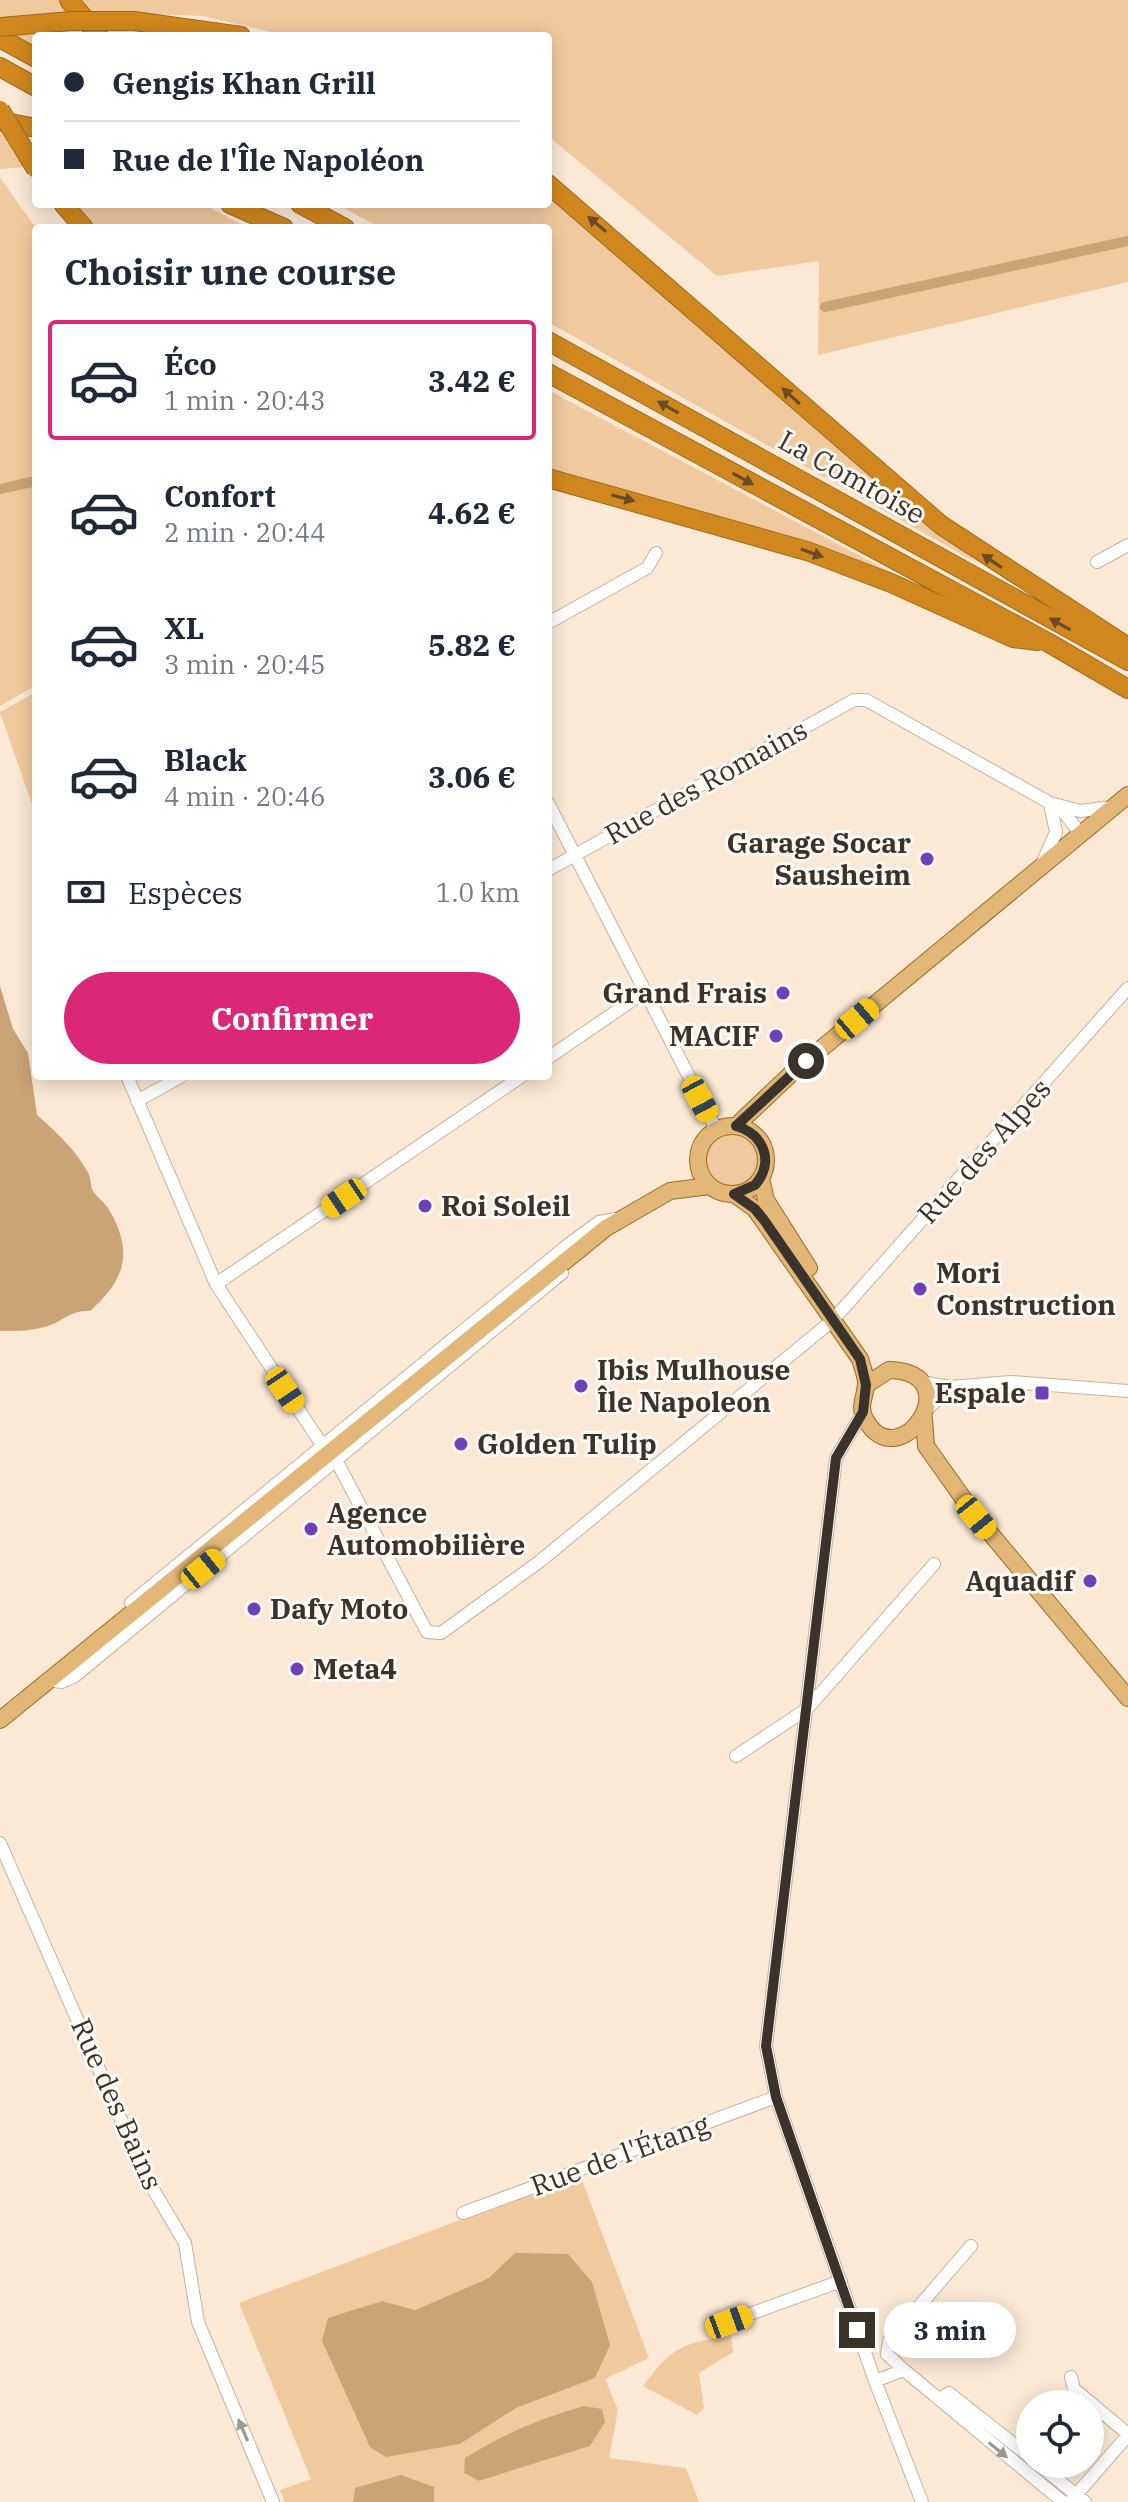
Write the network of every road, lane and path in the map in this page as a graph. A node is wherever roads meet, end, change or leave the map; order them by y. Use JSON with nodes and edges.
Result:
{"nodes":[{"id":1,"x":69,"y":0,"type":"edge"},
{"id":2,"x":0,"y":27,"type":"edge"},
{"id":3,"x":96,"y":32,"type":"edge"},
{"id":4,"x":212,"y":32,"type":"edge"},
{"id":5,"x":0,"y":38,"type":"edge"},
{"id":6,"x":32,"y":56,"type":"edge"},
{"id":7,"x":0,"y":67,"type":"edge"},
{"id":8,"x":32,"y":85,"type":"edge"},
{"id":9,"x":0,"y":110,"type":"edge"},
{"id":10,"x":0,"y":121,"type":"edge"},
{"id":11,"x":32,"y":127,"type":"edge"},
{"id":12,"x":32,"y":162,"type":"edge"},
{"id":13,"x":552,"y":187,"type":"edge"},
{"id":14,"x":66,"y":208,"type":"edge"},
{"id":15,"x":239,"y":208,"type":"edge"},
{"id":16,"x":250,"y":208,"type":"edge"},
{"id":17,"x":307,"y":208,"type":"edge"},
{"id":18,"x":319,"y":208,"type":"edge"},
{"id":19,"x":80,"y":224,"type":"edge"},
{"id":20,"x":276,"y":224,"type":"edge"},
{"id":21,"x":278,"y":224,"type":"edge"},
{"id":22,"x":337,"y":224,"type":"edge"},
{"id":23,"x":338,"y":224,"type":"edge"},
{"id":24,"x":552,"y":343,"type":"edge"},
{"id":25,"x":552,"y":375,"type":"edge"},
{"id":26,"x":552,"y":479,"type":"edge"},
{"id":27,"x":1128,"y":545,"type":"edge"},
{"id":28,"x":656,"y":553,"type":"dead end"},
{"id":29,"x":1097,"y":562,"type":"dead end"},
{"id":30,"x":552,"y":621,"type":"edge"},
{"id":31,"x":1049,"y":643,"type":"junction"},
{"id":32,"x":1128,"y":647,"type":"edge"},
{"id":33,"x":1128,"y":661,"type":"edge"},
{"id":34,"x":1128,"y":689,"type":"edge"},
{"id":35,"x":1128,"y":795,"type":"edge"},
{"id":36,"x":1054,"y":804,"type":"junction"},
{"id":37,"x":1113,"y":807,"type":"junction"},
{"id":38,"x":552,"y":811,"type":"edge"},
{"id":39,"x":1080,"y":833,"type":"junction"},
{"id":40,"x":574,"y":855,"type":"junction"},
{"id":41,"x":1041,"y":866,"type":"junction"},
{"id":42,"x":552,"y":868,"type":"edge"},
{"id":43,"x":1128,"y":988,"type":"edge"},
{"id":44,"x":643,"y":993,"type":"junction"},
{"id":45,"x":552,"y":1055,"type":"edge"},
{"id":46,"x":129,"y":1080,"type":"edge"},
{"id":47,"x":175,"y":1080,"type":"edge"},
{"id":48,"x":516,"y":1080,"type":"edge"},
{"id":49,"x":767,"y":1100,"type":"junction"},
{"id":50,"x":137,"y":1101,"type":"junction"},
{"id":51,"x":736,"y":1126,"type":"junction"},
{"id":52,"x":716,"y":1129,"type":"junction"},
{"id":53,"x":761,"y":1142,"type":"junction"},
{"id":54,"x":698,"y":1162,"type":"junction"},
{"id":55,"x":761,"y":1179,"type":"junction"},
{"id":56,"x":710,"y":1186,"type":"junction"},
{"id":57,"x":670,"y":1191,"type":"junction"},
{"id":58,"x":734,"y":1194,"type":"junction"},
{"id":59,"x":618,"y":1219,"type":"junction"},
{"id":60,"x":568,"y":1259,"type":"junction"},
{"id":61,"x":216,"y":1284,"type":"junction"},
{"id":62,"x":836,"y":1316,"type":"junction"},
{"id":63,"x":889,"y":1370,"type":"junction"},
{"id":64,"x":920,"y":1382,"type":"junction"},
{"id":65,"x":866,"y":1385,"type":"junction"},
{"id":66,"x":951,"y":1387,"type":"junction"},
{"id":67,"x":1128,"y":1391,"type":"edge"},
{"id":68,"x":863,"y":1412,"type":"junction"},
{"id":69,"x":925,"y":1414,"type":"junction"},
{"id":70,"x":874,"y":1429,"type":"junction"},
{"id":71,"x":899,"y":1436,"type":"junction"},
{"id":72,"x":845,"y":1441,"type":"junction"},
{"id":73,"x":322,"y":1445,"type":"junction"},
{"id":74,"x":926,"y":1446,"type":"junction"},
{"id":75,"x":336,"y":1460,"type":"junction"},
{"id":76,"x":934,"y":1564,"type":"dead end"},
{"id":77,"x":53,"y":1681,"type":"junction"},
{"id":78,"x":1128,"y":1698,"type":"edge"},
{"id":79,"x":807,"y":1709,"type":"junction"},
{"id":80,"x":0,"y":1720,"type":"edge"},
{"id":81,"x":736,"y":1756,"type":"dead end"},
{"id":82,"x":0,"y":1843,"type":"edge"},
{"id":83,"x":776,"y":2097,"type":"junction"},
{"id":84,"x":463,"y":2213,"type":"dead end"},
{"id":85,"x":971,"y":2246,"type":"dead end"},
{"id":86,"x":841,"y":2281,"type":"junction"},
{"id":87,"x":725,"y":2323,"type":"dead end"},
{"id":88,"x":904,"y":2370,"type":"junction"},
{"id":89,"x":1071,"y":2377,"type":"dead end"},
{"id":90,"x":875,"y":2381,"type":"junction"},
{"id":91,"x":940,"y":2399,"type":"junction"},
{"id":92,"x":1128,"y":2434,"type":"edge"},
{"id":93,"x":1016,"y":2446,"type":"edge"},
{"id":94,"x":1054,"y":2478,"type":"edge"},
{"id":95,"x":1077,"y":2499,"type":"edge"},
{"id":96,"x":273,"y":2502,"type":"edge"},
{"id":97,"x":922,"y":2502,"type":"edge"},
{"id":98,"x":1063,"y":2502,"type":"edge"}],
"edges":[{"from":1,"to":3,"type":"highway"},
{"from":2,"to":4,"type":"highway","bridge":true},
{"from":5,"to":6,"type":"highway"},
{"from":7,"to":8,"type":"highway"},
{"from":9,"to":12,"type":"highway","bridge":true},
{"from":10,"to":11,"type":"highway"},
{"from":32,"to":13,"type":"highway","one_way":true},
{"from":14,"to":19,"type":"highway"},
{"from":15,"to":20,"type":"highway"},
{"from":16,"to":21,"type":"highway"},
{"from":17,"to":22,"type":"highway"},
{"from":18,"to":23,"type":"highway"},
{"from":33,"to":24,"type":"highway","name":"La Comtoise","one_way":true},
{"from":25,"to":31,"type":"highway","name":"La Comtoise","one_way":true},
{"from":26,"to":31,"type":"highway","one_way":true},
{"from":27,"to":29,"type":"street"},
{"from":28,"to":30,"type":"street"},
{"from":31,"to":34,"type":"highway","name":"La Comtoise"},
{"from":35,"to":37,"type":"main road"},
{"from":36,"to":37,"type":"street"},
{"from":36,"to":39,"type":"street"},
{"from":36,"to":40,"type":"street","name":"Rue des Romains"},
{"from":36,"to":41,"type":"street"},
{"from":37,"to":39,"type":"main road"},
{"from":38,"to":40,"type":"street"},
{"from":39,"to":41,"type":"main road"},
{"from":40,"to":42,"type":"street","name":"Rue des Romains"},
{"from":40,"to":44,"type":"street"},
{"from":41,"to":49,"type":"main road"},
{"from":43,"to":62,"type":"street","name":"Rue des Alpes"},
{"from":44,"to":45,"type":"street"},
{"from":44,"to":52,"type":"street"},
{"from":46,"to":50,"type":"street"},
{"from":47,"to":50,"type":"street"},
{"from":48,"to":61,"type":"street"},
{"from":49,"to":51,"type":"main road"},
{"from":49,"to":53,"type":"main road"},
{"from":50,"to":61,"type":"street"},
{"from":51,"to":52,"type":"main road"},
{"from":51,"to":53,"type":"main road"},
{"from":52,"to":54,"type":"main road"},
{"from":53,"to":55,"type":"main road"},
{"from":54,"to":56,"type":"main road"},
{"from":54,"to":57,"type":"main road"},
{"from":55,"to":58,"type":"main road"},
{"from":55,"to":62,"type":"main road"},
{"from":56,"to":57,"type":"main road"},
{"from":56,"to":58,"type":"main road"},
{"from":57,"to":59,"type":"main road"},
{"from":58,"to":62,"type":"main road"},
{"from":59,"to":60,"type":"main road"},
{"from":59,"to":73,"type":"street"},
{"from":60,"to":75,"type":"street"},
{"from":60,"to":77,"type":"main road"},
{"from":61,"to":73,"type":"street"},
{"from":62,"to":63,"type":"main road"},
{"from":62,"to":65,"type":"main road"},
{"from":62,"to":75,"type":"street","name":"Rue des Alpes"},
{"from":63,"to":64,"type":"main road"},
{"from":63,"to":65,"type":"main road"},
{"from":64,"to":66,"type":"street"},
{"from":64,"to":69,"type":"main road"},
{"from":65,"to":68,"type":"main road"},
{"from":66,"to":67,"type":"street"},
{"from":66,"to":69,"type":"street"},
{"from":68,"to":70,"type":"main road"},
{"from":68,"to":72,"type":"street"},
{"from":69,"to":71,"type":"main road"},
{"from":69,"to":74,"type":"main road"},
{"from":70,"to":71,"type":"main road"},
{"from":70,"to":72,"type":"street"},
{"from":71,"to":74,"type":"main road"},
{"from":72,"to":79,"type":"street"},
{"from":73,"to":77,"type":"street"},
{"from":74,"to":78,"type":"main road"},
{"from":75,"to":77,"type":"street"},
{"from":76,"to":79,"type":"street"},
{"from":77,"to":80,"type":"main road"},
{"from":79,"to":81,"type":"street"},
{"from":79,"to":83,"type":"street"},
{"from":96,"to":82,"type":"street","name":"Rue des Bains","one_way":true},
{"from":83,"to":84,"type":"street","name":"Rue de l'Étang"},
{"from":83,"to":86,"type":"street"},
{"from":85,"to":88,"type":"street"},
{"from":86,"to":87,"type":"street"},
{"from":86,"to":90,"type":"street"},
{"from":88,"to":90,"type":"street"},
{"from":88,"to":91,"type":"street"},
{"from":89,"to":92,"type":"street"},
{"from":90,"to":97,"type":"street"},
{"from":91,"to":93,"type":"street"},
{"from":91,"to":98,"type":"street","one_way":true},
{"from":92,"to":95,"type":"street"},
{"from":94,"to":95,"type":"street"}]}
